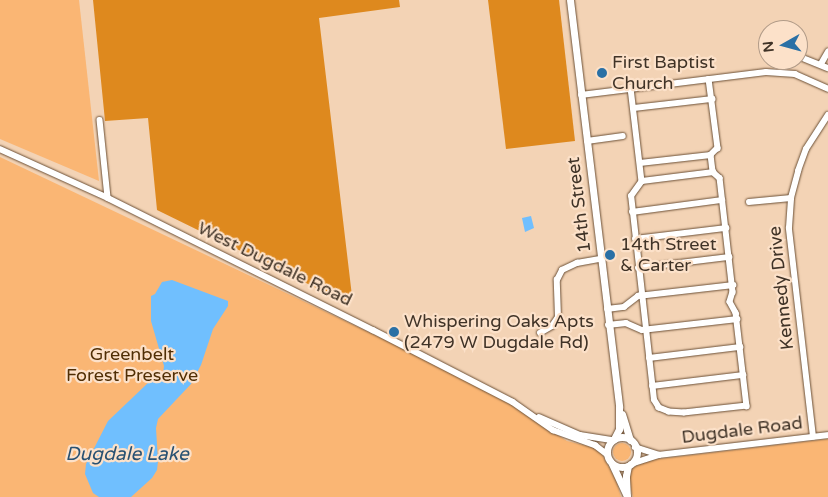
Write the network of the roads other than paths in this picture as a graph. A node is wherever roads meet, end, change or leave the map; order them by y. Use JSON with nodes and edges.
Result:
{"nodes":[{"id":1,"x":570,"y":0,"type":"edge"},
{"id":2,"x":828,"y":52,"type":"edge"},
{"id":3,"x":808,"y":60,"type":"edge"},
{"id":4,"x":820,"y":64,"type":"junction"},
{"id":5,"x":828,"y":68,"type":"edge"},
{"id":6,"x":709,"y":79,"type":"junction"},
{"id":7,"x":631,"y":88,"type":"junction"},
{"id":8,"x":828,"y":89,"type":"edge"},
{"id":9,"x":581,"y":96,"type":"junction"},
{"id":10,"x":712,"y":99,"type":"junction"},
{"id":11,"x":634,"y":108,"type":"junction"},
{"id":12,"x":828,"y":115,"type":"edge"},
{"id":13,"x":100,"y":120,"type":"dead end"},
{"id":14,"x":623,"y":136,"type":"dead end"},
{"id":15,"x":587,"y":141,"type":"junction"},
{"id":16,"x":0,"y":149,"type":"edge"},
{"id":17,"x":711,"y":155,"type":"junction"},
{"id":18,"x":640,"y":163,"type":"junction"},
{"id":19,"x":713,"y":172,"type":"junction"},
{"id":20,"x":642,"y":180,"type":"junction"},
{"id":21,"x":108,"y":198,"type":"junction"},
{"id":22,"x":791,"y":198,"type":"junction"},
{"id":23,"x":722,"y":200,"type":"junction"},
{"id":24,"x":749,"y":202,"type":"dead end"},
{"id":25,"x":632,"y":212,"type":"junction"},
{"id":26,"x":726,"y":228,"type":"junction"},
{"id":27,"x":635,"y":239,"type":"junction"},
{"id":28,"x":729,"y":257,"type":"junction"},
{"id":29,"x":600,"y":259,"type":"junction"},
{"id":30,"x":638,"y":268,"type":"junction"},
{"id":31,"x":733,"y":284,"type":"junction"},
{"id":32,"x":642,"y":295,"type":"junction"},
{"id":33,"x":607,"y":309,"type":"junction"},
{"id":34,"x":736,"y":319,"type":"junction"},
{"id":35,"x":608,"y":325,"type":"junction"},
{"id":36,"x":646,"y":330,"type":"junction"},
{"id":37,"x":540,"y":333,"type":"dead end"},
{"id":38,"x":740,"y":347,"type":"junction"},
{"id":39,"x":649,"y":358,"type":"junction"},
{"id":40,"x":743,"y":376,"type":"junction"},
{"id":41,"x":652,"y":386,"type":"junction"},
{"id":42,"x":619,"y":407,"type":"junction"},
{"id":43,"x":532,"y":415,"type":"junction"},
{"id":44,"x":828,"y":435,"type":"edge"},
{"id":45,"x":813,"y":437,"type":"junction"},
{"id":46,"x":614,"y":440,"type":"junction"},
{"id":47,"x":630,"y":440,"type":"junction"},
{"id":48,"x":636,"y":447,"type":"junction"},
{"id":49,"x":607,"y":454,"type":"junction"},
{"id":50,"x":659,"y":455,"type":"junction"},
{"id":51,"x":612,"y":464,"type":"junction"},
{"id":52,"x":630,"y":464,"type":"junction"},
{"id":53,"x":627,"y":496,"type":"edge"}],
"edges":[{"from":1,"to":9,"type":"street","name":"14th Street"},
{"from":2,"to":4,"type":"street"},
{"from":3,"to":4,"type":"street"},
{"from":4,"to":5,"type":"street"},
{"from":6,"to":7,"type":"street"},
{"from":6,"to":8,"type":"street"},
{"from":6,"to":10,"type":"street"},
{"from":7,"to":9,"type":"street"},
{"from":7,"to":11,"type":"street"},
{"from":9,"to":15,"type":"street","name":"14th Street"},
{"from":10,"to":11,"type":"street"},
{"from":10,"to":17,"type":"street"},
{"from":11,"to":18,"type":"street"},
{"from":12,"to":22,"type":"street","name":"Kennedy Drive"},
{"from":13,"to":21,"type":"street"},
{"from":14,"to":15,"type":"street"},
{"from":15,"to":29,"type":"street","name":"14th Street"},
{"from":16,"to":21,"type":"street","name":"West Dugdale Road"},
{"from":17,"to":18,"type":"street"},
{"from":17,"to":19,"type":"street"},
{"from":18,"to":20,"type":"street"},
{"from":19,"to":20,"type":"street"},
{"from":19,"to":23,"type":"street"},
{"from":20,"to":25,"type":"street"},
{"from":21,"to":43,"type":"street","name":"West Dugdale Road"},
{"from":22,"to":24,"type":"street"},
{"from":22,"to":45,"type":"street","name":"Kennedy Drive"},
{"from":23,"to":25,"type":"street"},
{"from":23,"to":26,"type":"street"},
{"from":25,"to":27,"type":"street"},
{"from":26,"to":27,"type":"street"},
{"from":26,"to":28,"type":"street"},
{"from":27,"to":30,"type":"street"},
{"from":28,"to":30,"type":"street"},
{"from":28,"to":31,"type":"street"},
{"from":29,"to":33,"type":"street","name":"14th Street"},
{"from":29,"to":37,"type":"street"},
{"from":30,"to":32,"type":"street"},
{"from":31,"to":32,"type":"street"},
{"from":31,"to":34,"type":"street"},
{"from":32,"to":33,"type":"street"},
{"from":32,"to":36,"type":"street"},
{"from":33,"to":35,"type":"street","name":"14th Street"},
{"from":34,"to":36,"type":"street"},
{"from":34,"to":38,"type":"street"},
{"from":35,"to":36,"type":"street"},
{"from":35,"to":42,"type":"street","name":"14th Street"},
{"from":36,"to":39,"type":"street"},
{"from":38,"to":39,"type":"street"},
{"from":38,"to":40,"type":"street"},
{"from":39,"to":41,"type":"street"},
{"from":40,"to":41,"type":"street"},
{"from":40,"to":41,"type":"street"},
{"from":42,"to":46,"type":"street","name":"14th Street"},
{"from":42,"to":47,"type":"street","name":"14th Street"},
{"from":43,"to":46,"type":"street"},
{"from":43,"to":49,"type":"street"},
{"from":44,"to":45,"type":"street","name":"Dugdale Road"},
{"from":45,"to":50,"type":"street","name":"Dugdale Road"},
{"from":46,"to":47,"type":"street"},
{"from":46,"to":49,"type":"street"},
{"from":47,"to":48,"type":"street"},
{"from":48,"to":50,"type":"street"},
{"from":48,"to":52,"type":"street"},
{"from":49,"to":51,"type":"street"},
{"from":50,"to":52,"type":"street"},
{"from":51,"to":52,"type":"street"},
{"from":51,"to":53,"type":"street"},
{"from":52,"to":53,"type":"street"}]}
